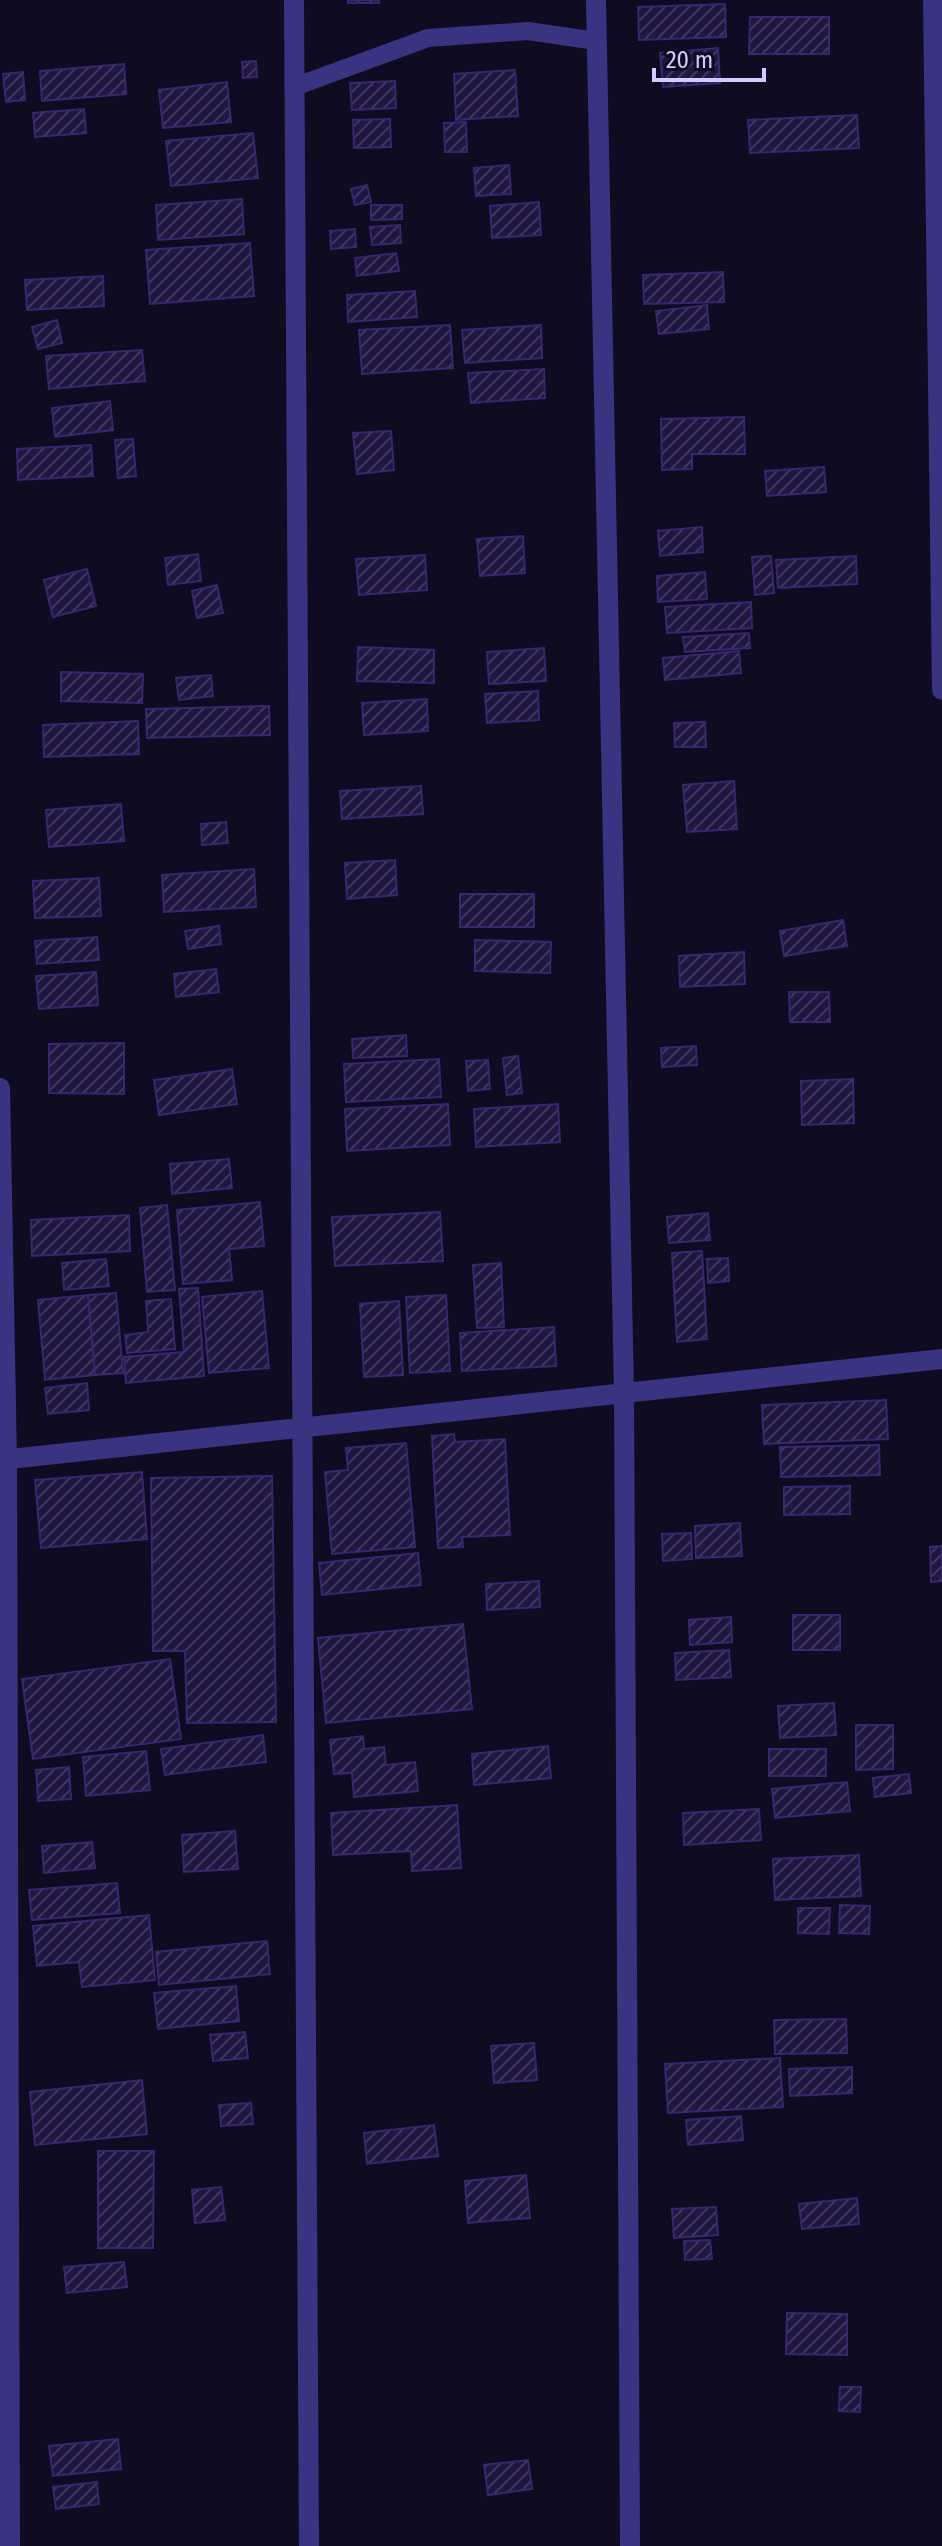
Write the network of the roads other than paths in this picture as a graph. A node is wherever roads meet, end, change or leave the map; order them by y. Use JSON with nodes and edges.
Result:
{"nodes":[{"id":1,"x":294,"y":0,"type":"edge"},
{"id":2,"x":596,"y":0,"type":"edge"},
{"id":3,"x":933,"y":0,"type":"edge"},
{"id":4,"x":596,"y":41,"type":"junction"},
{"id":5,"x":294,"y":87,"type":"junction"},
{"id":6,"x":940,"y":346,"type":"edge"},
{"id":7,"x":942,"y":690,"type":"edge"},
{"id":8,"x":0,"y":1088,"type":"edge"},
{"id":9,"x":942,"y":1359,"type":"edge"},
{"id":10,"x":624,"y":1394,"type":"junction"},
{"id":11,"x":303,"y":1428,"type":"junction"},
{"id":12,"x":3,"y":1460,"type":"edge"},
{"id":13,"x":10,"y":2546,"type":"edge"},
{"id":14,"x":309,"y":2546,"type":"edge"},
{"id":15,"x":630,"y":2546,"type":"edge"}],
"edges":[{"from":1,"to":5,"type":"street"},
{"from":2,"to":4,"type":"street"},
{"from":3,"to":6,"type":"street"},
{"from":4,"to":5,"type":"lane"},
{"from":4,"to":10,"type":"street"},
{"from":5,"to":11,"type":"street"},
{"from":6,"to":7,"type":"street"},
{"from":8,"to":12,"type":"street"},
{"from":9,"to":10,"type":"street"},
{"from":10,"to":11,"type":"street"},
{"from":10,"to":15,"type":"street"},
{"from":11,"to":12,"type":"street"},
{"from":11,"to":14,"type":"street"},
{"from":12,"to":13,"type":"street"}]}
